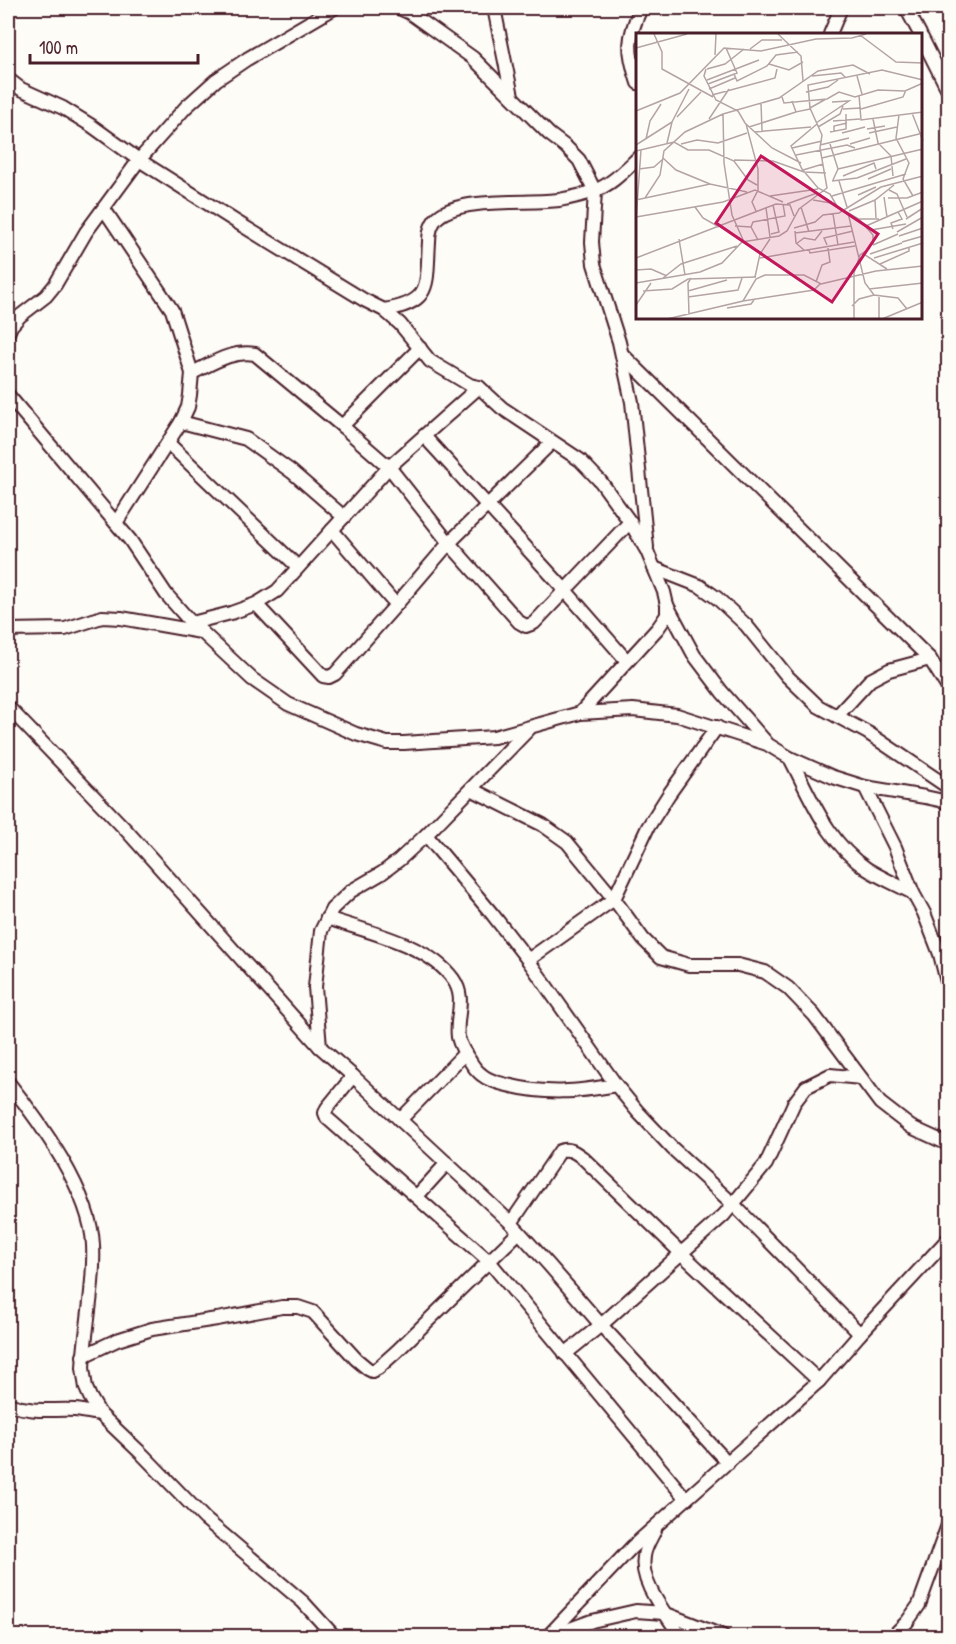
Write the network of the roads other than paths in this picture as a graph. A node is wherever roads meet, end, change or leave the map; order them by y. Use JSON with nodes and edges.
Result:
{"nodes":[{"id":1,"x":334,"y":8,"type":"edge"},
{"id":2,"x":399,"y":8,"type":"edge"},
{"id":3,"x":494,"y":8,"type":"edge"},
{"id":4,"x":641,"y":8,"type":"edge"},
{"id":5,"x":842,"y":8,"type":"edge"},
{"id":6,"x":906,"y":8,"type":"edge"},
{"id":7,"x":830,"y":33,"type":"edge"},
{"id":8,"x":919,"y":33,"type":"edge"},
{"id":9,"x":923,"y":40,"type":"edge"},
{"id":10,"x":636,"y":76,"type":"edge"},
{"id":11,"x":8,"y":79,"type":"edge"},
{"id":12,"x":948,"y":90,"type":"edge"},
{"id":13,"x":512,"y":97,"type":"junction"},
{"id":14,"x":139,"y":160,"type":"junction"},
{"id":15,"x":636,"y":160,"type":"edge"},
{"id":16,"x":595,"y":191,"type":"junction"},
{"id":17,"x":104,"y":208,"type":"junction"},
{"id":18,"x":384,"y":310,"type":"junction"},
{"id":19,"x":8,"y":333,"type":"edge"},
{"id":20,"x":420,"y":348,"type":"junction"},
{"id":21,"x":621,"y":353,"type":"junction"},
{"id":22,"x":192,"y":373,"type":"junction"},
{"id":23,"x":479,"y":387,"type":"junction"},
{"id":24,"x":8,"y":394,"type":"edge"},
{"id":25,"x":181,"y":422,"type":"junction"},
{"id":26,"x":342,"y":426,"type":"junction"},
{"id":27,"x":424,"y":436,"type":"junction"},
{"id":28,"x":552,"y":442,"type":"junction"},
{"id":29,"x":168,"y":443,"type":"junction"},
{"id":30,"x":389,"y":467,"type":"junction"},
{"id":31,"x":488,"y":505,"type":"junction"},
{"id":32,"x":344,"y":517,"type":"junction"},
{"id":33,"x":630,"y":522,"type":"junction"},
{"id":34,"x":116,"y":523,"type":"junction"},
{"id":35,"x":332,"y":530,"type":"junction"},
{"id":36,"x":449,"y":543,"type":"junction"},
{"id":37,"x":647,"y":551,"type":"junction"},
{"id":38,"x":297,"y":567,"type":"junction"},
{"id":39,"x":654,"y":568,"type":"junction"},
{"id":40,"x":565,"y":590,"type":"junction"},
{"id":41,"x":256,"y":604,"type":"junction"},
{"id":42,"x":396,"y":605,"type":"junction"},
{"id":43,"x":667,"y":605,"type":"junction"},
{"id":44,"x":197,"y":628,"type":"junction"},
{"id":45,"x":8,"y":630,"type":"edge"},
{"id":46,"x":930,"y":658,"type":"junction"},
{"id":47,"x":627,"y":661,"type":"junction"},
{"id":48,"x":948,"y":688,"type":"edge"},
{"id":49,"x":8,"y":707,"type":"edge"},
{"id":50,"x":580,"y":713,"type":"junction"},
{"id":51,"x":837,"y":716,"type":"junction"},
{"id":52,"x":717,"y":727,"type":"junction"},
{"id":53,"x":529,"y":729,"type":"junction"},
{"id":54,"x":768,"y":744,"type":"junction"},
{"id":55,"x":790,"y":758,"type":"junction"},
{"id":56,"x":866,"y":787,"type":"junction"},
{"id":57,"x":948,"y":787,"type":"edge"},
{"id":58,"x":471,"y":789,"type":"junction"},
{"id":59,"x":948,"y":802,"type":"edge"},
{"id":60,"x":426,"y":836,"type":"junction"},
{"id":61,"x":913,"y":893,"type":"junction"},
{"id":62,"x":614,"y":899,"type":"junction"},
{"id":63,"x":327,"y":918,"type":"junction"},
{"id":64,"x":528,"y":960,"type":"junction"},
{"id":65,"x":948,"y":986,"type":"edge"},
{"id":66,"x":320,"y":1047,"type":"junction"},
{"id":67,"x":465,"y":1053,"type":"junction"},
{"id":68,"x":353,"y":1076,"type":"junction"},
{"id":69,"x":861,"y":1078,"type":"junction"},
{"id":70,"x":8,"y":1082,"type":"edge"},
{"id":71,"x":616,"y":1085,"type":"junction"},
{"id":72,"x":400,"y":1120,"type":"junction"},
{"id":73,"x":948,"y":1144,"type":"edge"},
{"id":74,"x":447,"y":1163,"type":"junction"},
{"id":75,"x":417,"y":1196,"type":"junction"},
{"id":76,"x":733,"y":1204,"type":"junction"},
{"id":77,"x":515,"y":1228,"type":"junction"},
{"id":78,"x":948,"y":1239,"type":"edge"},
{"id":79,"x":682,"y":1254,"type":"junction"},
{"id":80,"x":489,"y":1261,"type":"junction"},
{"id":81,"x":601,"y":1325,"type":"junction"},
{"id":82,"x":860,"y":1334,"type":"junction"},
{"id":83,"x":565,"y":1354,"type":"junction"},
{"id":84,"x":83,"y":1356,"type":"junction"},
{"id":85,"x":819,"y":1382,"type":"junction"},
{"id":86,"x":8,"y":1404,"type":"edge"},
{"id":87,"x":100,"y":1414,"type":"junction"},
{"id":88,"x":728,"y":1463,"type":"junction"},
{"id":89,"x":686,"y":1499,"type":"junction"},
{"id":90,"x":658,"y":1523,"type":"junction"},
{"id":91,"x":948,"y":1525,"type":"edge"},
{"id":92,"x":664,"y":1612,"type":"junction"},
{"id":93,"x":334,"y":1636,"type":"edge"},
{"id":94,"x":549,"y":1636,"type":"edge"},
{"id":95,"x":680,"y":1636,"type":"edge"},
{"id":96,"x":723,"y":1636,"type":"edge"},
{"id":97,"x":893,"y":1636,"type":"edge"}],
"edges":[{"from":1,"to":14,"type":"street"},
{"from":2,"to":13,"type":"street"},
{"from":3,"to":13,"type":"street"},
{"from":4,"to":10,"type":"street"},
{"from":5,"to":7,"type":"street"},
{"from":6,"to":8,"type":"street"},
{"from":9,"to":12,"type":"street"},
{"from":11,"to":14,"type":"street"},
{"from":13,"to":16,"type":"street"},
{"from":14,"to":17,"type":"street"},
{"from":14,"to":18,"type":"street"},
{"from":15,"to":16,"type":"street"},
{"from":16,"to":18,"type":"street"},
{"from":16,"to":21,"type":"street"},
{"from":17,"to":19,"type":"street"},
{"from":17,"to":22,"type":"street"},
{"from":18,"to":20,"type":"street"},
{"from":20,"to":23,"type":"street"},
{"from":20,"to":26,"type":"street"},
{"from":21,"to":37,"type":"street"},
{"from":21,"to":46,"type":"street"},
{"from":22,"to":25,"type":"street"},
{"from":22,"to":26,"type":"street"},
{"from":23,"to":27,"type":"street"},
{"from":23,"to":28,"type":"street"},
{"from":24,"to":34,"type":"street"},
{"from":25,"to":29,"type":"street"},
{"from":25,"to":32,"type":"street"},
{"from":26,"to":30,"type":"street"},
{"from":27,"to":30,"type":"street"},
{"from":27,"to":31,"type":"street"},
{"from":28,"to":31,"type":"street"},
{"from":28,"to":33,"type":"street"},
{"from":29,"to":34,"type":"street"},
{"from":29,"to":38,"type":"street"},
{"from":30,"to":32,"type":"street"},
{"from":30,"to":36,"type":"street"},
{"from":31,"to":36,"type":"street"},
{"from":31,"to":40,"type":"street"},
{"from":32,"to":35,"type":"street"},
{"from":33,"to":37,"type":"street"},
{"from":33,"to":40,"type":"street"},
{"from":34,"to":44,"type":"street"},
{"from":35,"to":38,"type":"street"},
{"from":35,"to":42,"type":"street"},
{"from":36,"to":40,"type":"street"},
{"from":36,"to":42,"type":"street"},
{"from":37,"to":39,"type":"street"},
{"from":38,"to":41,"type":"street"},
{"from":39,"to":43,"type":"street"},
{"from":39,"to":51,"type":"street"},
{"from":40,"to":47,"type":"street"},
{"from":41,"to":42,"type":"street"},
{"from":41,"to":44,"type":"street"},
{"from":43,"to":47,"type":"street"},
{"from":43,"to":54,"type":"street"},
{"from":44,"to":45,"type":"street"},
{"from":44,"to":53,"type":"street"},
{"from":46,"to":48,"type":"street"},
{"from":46,"to":51,"type":"street"},
{"from":47,"to":50,"type":"street"},
{"from":49,"to":66,"type":"street"},
{"from":50,"to":52,"type":"street"},
{"from":50,"to":53,"type":"street"},
{"from":51,"to":57,"type":"street"},
{"from":52,"to":54,"type":"street"},
{"from":52,"to":62,"type":"street"},
{"from":53,"to":58,"type":"street"},
{"from":54,"to":55,"type":"street"},
{"from":55,"to":56,"type":"street"},
{"from":55,"to":61,"type":"street"},
{"from":56,"to":59,"type":"street"},
{"from":56,"to":61,"type":"street"},
{"from":58,"to":60,"type":"street"},
{"from":58,"to":62,"type":"street"},
{"from":60,"to":63,"type":"street"},
{"from":60,"to":64,"type":"street"},
{"from":61,"to":65,"type":"street"},
{"from":62,"to":64,"type":"street"},
{"from":62,"to":69,"type":"street"},
{"from":63,"to":66,"type":"street"},
{"from":63,"to":67,"type":"street"},
{"from":64,"to":71,"type":"street"},
{"from":66,"to":68,"type":"street"},
{"from":67,"to":71,"type":"street"},
{"from":67,"to":72,"type":"street"},
{"from":68,"to":72,"type":"street"},
{"from":68,"to":75,"type":"street"},
{"from":69,"to":73,"type":"street"},
{"from":69,"to":76,"type":"street"},
{"from":70,"to":84,"type":"street"},
{"from":71,"to":76,"type":"street"},
{"from":72,"to":74,"type":"street"},
{"from":74,"to":75,"type":"street"},
{"from":74,"to":77,"type":"street"},
{"from":75,"to":80,"type":"street"},
{"from":76,"to":79,"type":"street"},
{"from":76,"to":82,"type":"street"},
{"from":77,"to":79,"type":"street"},
{"from":77,"to":80,"type":"street"},
{"from":77,"to":81,"type":"street"},
{"from":78,"to":82,"type":"street"},
{"from":79,"to":81,"type":"street"},
{"from":79,"to":85,"type":"street"},
{"from":80,"to":83,"type":"street"},
{"from":80,"to":84,"type":"street"},
{"from":81,"to":83,"type":"street"},
{"from":81,"to":88,"type":"street"},
{"from":82,"to":85,"type":"street"},
{"from":83,"to":89,"type":"street"},
{"from":84,"to":87,"type":"street"},
{"from":85,"to":88,"type":"street"},
{"from":86,"to":87,"type":"street"},
{"from":87,"to":93,"type":"street"},
{"from":88,"to":89,"type":"street"},
{"from":89,"to":90,"type":"street"},
{"from":90,"to":92,"type":"street"},
{"from":90,"to":94,"type":"street"},
{"from":91,"to":97,"type":"street"},
{"from":92,"to":94,"type":"street"},
{"from":92,"to":95,"type":"street"},
{"from":92,"to":96,"type":"street"}]}
